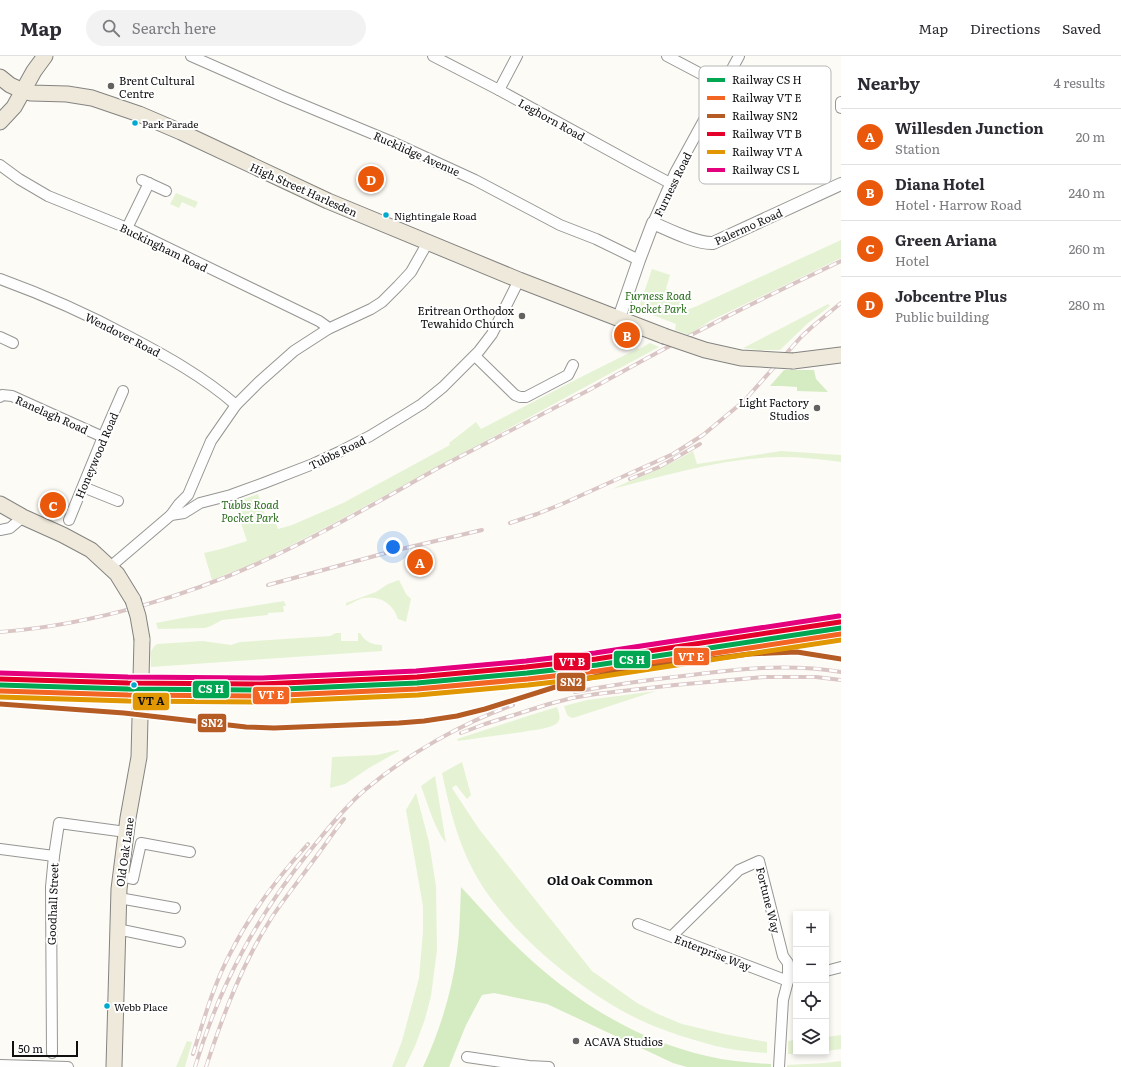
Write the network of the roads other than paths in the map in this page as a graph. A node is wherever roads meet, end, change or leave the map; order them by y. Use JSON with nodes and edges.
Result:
{"nodes":[{"id":1,"x":45,"y":56,"type":"edge"},
{"id":2,"x":190,"y":56,"type":"edge"},
{"id":3,"x":433,"y":56,"type":"edge"},
{"id":4,"x":517,"y":56,"type":"edge"},
{"id":5,"x":667,"y":56,"type":"edge"},
{"id":6,"x":739,"y":56,"type":"edge"},
{"id":7,"x":733,"y":66,"type":"edge"},
{"id":8,"x":699,"y":73,"type":"edge"},
{"id":9,"x":0,"y":77,"type":"edge"},
{"id":10,"x":499,"y":90,"type":"junction"},
{"id":11,"x":23,"y":91,"type":"junction"},
{"id":12,"x":841,"y":102,"type":"edge"},
{"id":13,"x":841,"y":108,"type":"edge"},
{"id":14,"x":0,"y":122,"type":"edge"},
{"id":15,"x":699,"y":129,"type":"edge"},
{"id":16,"x":0,"y":165,"type":"edge"},
{"id":17,"x":670,"y":183,"type":"junction"},
{"id":18,"x":841,"y":184,"type":"edge"},
{"id":19,"x":166,"y":191,"type":"dead end"},
{"id":20,"x":654,"y":223,"type":"junction"},
{"id":21,"x":127,"y":228,"type":"junction"},
{"id":22,"x":428,"y":242,"type":"junction"},
{"id":23,"x":639,"y":260,"type":"junction"},
{"id":24,"x":0,"y":279,"type":"edge"},
{"id":25,"x":519,"y":280,"type":"junction"},
{"id":26,"x":619,"y":318,"type":"junction"},
{"id":27,"x":328,"y":330,"type":"junction"},
{"id":28,"x":0,"y":337,"type":"edge"},
{"id":29,"x":13,"y":343,"type":"dead end"},
{"id":30,"x":841,"y":355,"type":"edge"},
{"id":31,"x":475,"y":356,"type":"junction"},
{"id":32,"x":573,"y":365,"type":"dead end"},
{"id":33,"x":123,"y":391,"type":"dead end"},
{"id":34,"x":0,"y":397,"type":"edge"},
{"id":35,"x":236,"y":405,"type":"junction"},
{"id":36,"x":103,"y":437,"type":"junction"},
{"id":37,"x":83,"y":487,"type":"junction"},
{"id":38,"x":118,"y":501,"type":"dead end"},
{"id":39,"x":0,"y":504,"type":"edge"},
{"id":40,"x":171,"y":515,"type":"junction"},
{"id":41,"x":23,"y":517,"type":"junction"},
{"id":42,"x":70,"y":520,"type":"dead end"},
{"id":43,"x":0,"y":530,"type":"edge"},
{"id":44,"x":110,"y":567,"type":"junction"},
{"id":45,"x":126,"y":832,"type":"junction"},
{"id":46,"x":0,"y":849,"type":"edge"},
{"id":47,"x":190,"y":852,"type":"dead end"},
{"id":48,"x":54,"y":856,"type":"junction"},
{"id":49,"x":121,"y":876,"type":"junction"},
{"id":50,"x":119,"y":898,"type":"junction"},
{"id":51,"x":175,"y":908,"type":"dead end"},
{"id":52,"x":638,"y":924,"type":"dead end"},
{"id":53,"x":117,"y":929,"type":"junction"},
{"id":54,"x":672,"y":936,"type":"junction"},
{"id":55,"x":180,"y":942,"type":"dead end"},
{"id":56,"x":841,"y":967,"type":"edge"},
{"id":57,"x":829,"y":970,"type":"edge"},
{"id":58,"x":792,"y":980,"type":"edge"},
{"id":59,"x":52,"y":1053,"type":"dead end"},
{"id":60,"x":467,"y":1057,"type":"dead end"},
{"id":61,"x":0,"y":1064,"type":"edge"},
{"id":62,"x":68,"y":1067,"type":"edge"},
{"id":63,"x":114,"y":1067,"type":"edge"},
{"id":64,"x":529,"y":1067,"type":"edge"},
{"id":65,"x":549,"y":1067,"type":"edge"},
{"id":66,"x":779,"y":1067,"type":"edge"}],
"edges":[{"from":1,"to":11,"type":"main road"},
{"from":2,"to":23,"type":"street","name":"Rucklidge Avenue"},
{"from":3,"to":10,"type":"street","name":"Leghorn Road"},
{"from":4,"to":10,"type":"street"},
{"from":5,"to":8,"type":"street"},
{"from":6,"to":7,"type":"street","name":"Furness Road"},
{"from":9,"to":11,"type":"main road"},
{"from":10,"to":17,"type":"street","name":"Leghorn Road"},
{"from":11,"to":14,"type":"main road"},
{"from":11,"to":22,"type":"main road","name":"High Street Harlesden"},
{"from":12,"to":13,"type":"street"},
{"from":15,"to":17,"type":"street","name":"Furness Road"},
{"from":16,"to":21,"type":"street","name":"Buckingham Road"},
{"from":17,"to":20,"type":"street","name":"Furness Road"},
{"from":18,"to":20,"type":"street","name":"Palermo Road"},
{"from":19,"to":21,"type":"street"},
{"from":20,"to":23,"type":"street","name":"Furness Road"},
{"from":21,"to":27,"type":"street","name":"Buckingham Road"},
{"from":22,"to":25,"type":"main road","name":"High Street Harlesden"},
{"from":22,"to":27,"type":"street"},
{"from":23,"to":26,"type":"street","name":"Furness Road"},
{"from":24,"to":35,"type":"street","name":"Wendover Road"},
{"from":25,"to":26,"type":"main road","name":"High Street Harlesden"},
{"from":25,"to":31,"type":"street","name":"Tubbs Road"},
{"from":26,"to":30,"type":"main road","name":"High Street Harlesden","bridge":true},
{"from":27,"to":35,"type":"street"},
{"from":28,"to":29,"type":"street"},
{"from":31,"to":32,"type":"street"},
{"from":31,"to":40,"type":"street","name":"Tubbs Road"},
{"from":33,"to":36,"type":"street","name":"Honeywood Road"},
{"from":34,"to":36,"type":"street","name":"Ranelagh Road"},
{"from":35,"to":40,"type":"street"},
{"from":36,"to":37,"type":"street","name":"Honeywood Road"},
{"from":37,"to":38,"type":"street"},
{"from":37,"to":42,"type":"street","name":"Honeywood Road"},
{"from":39,"to":41,"type":"main road","name":"Old Oak Lane"},
{"from":40,"to":44,"type":"street","name":"Tubbs Road"},
{"from":41,"to":43,"type":"street"},
{"from":41,"to":44,"type":"main road","name":"Old Oak Lane"},
{"from":44,"to":45,"type":"main road","name":"Old Oak Lane","bridge":true},
{"from":45,"to":48,"type":"street","name":"Goodhall Street"},
{"from":45,"to":49,"type":"main road","name":"Old Oak Lane"},
{"from":46,"to":48,"type":"street"},
{"from":47,"to":49,"type":"street"},
{"from":48,"to":59,"type":"street","name":"Goodhall Street"},
{"from":49,"to":50,"type":"main road","name":"Old Oak Lane"},
{"from":50,"to":51,"type":"street"},
{"from":50,"to":53,"type":"main road","name":"Old Oak Lane"},
{"from":52,"to":54,"type":"street","name":"Enterprise Way"},
{"from":53,"to":55,"type":"street"},
{"from":53,"to":63,"type":"main road","name":"Old Oak Lane"},
{"from":54,"to":58,"type":"street","name":"Enterprise Way"},
{"from":54,"to":58,"type":"street","name":"Fortune Way"},
{"from":56,"to":57,"type":"street"},
{"from":58,"to":66,"type":"street"},
{"from":60,"to":64,"type":"street"},
{"from":61,"to":62,"type":"street"},
{"from":64,"to":65,"type":"street"}]}
